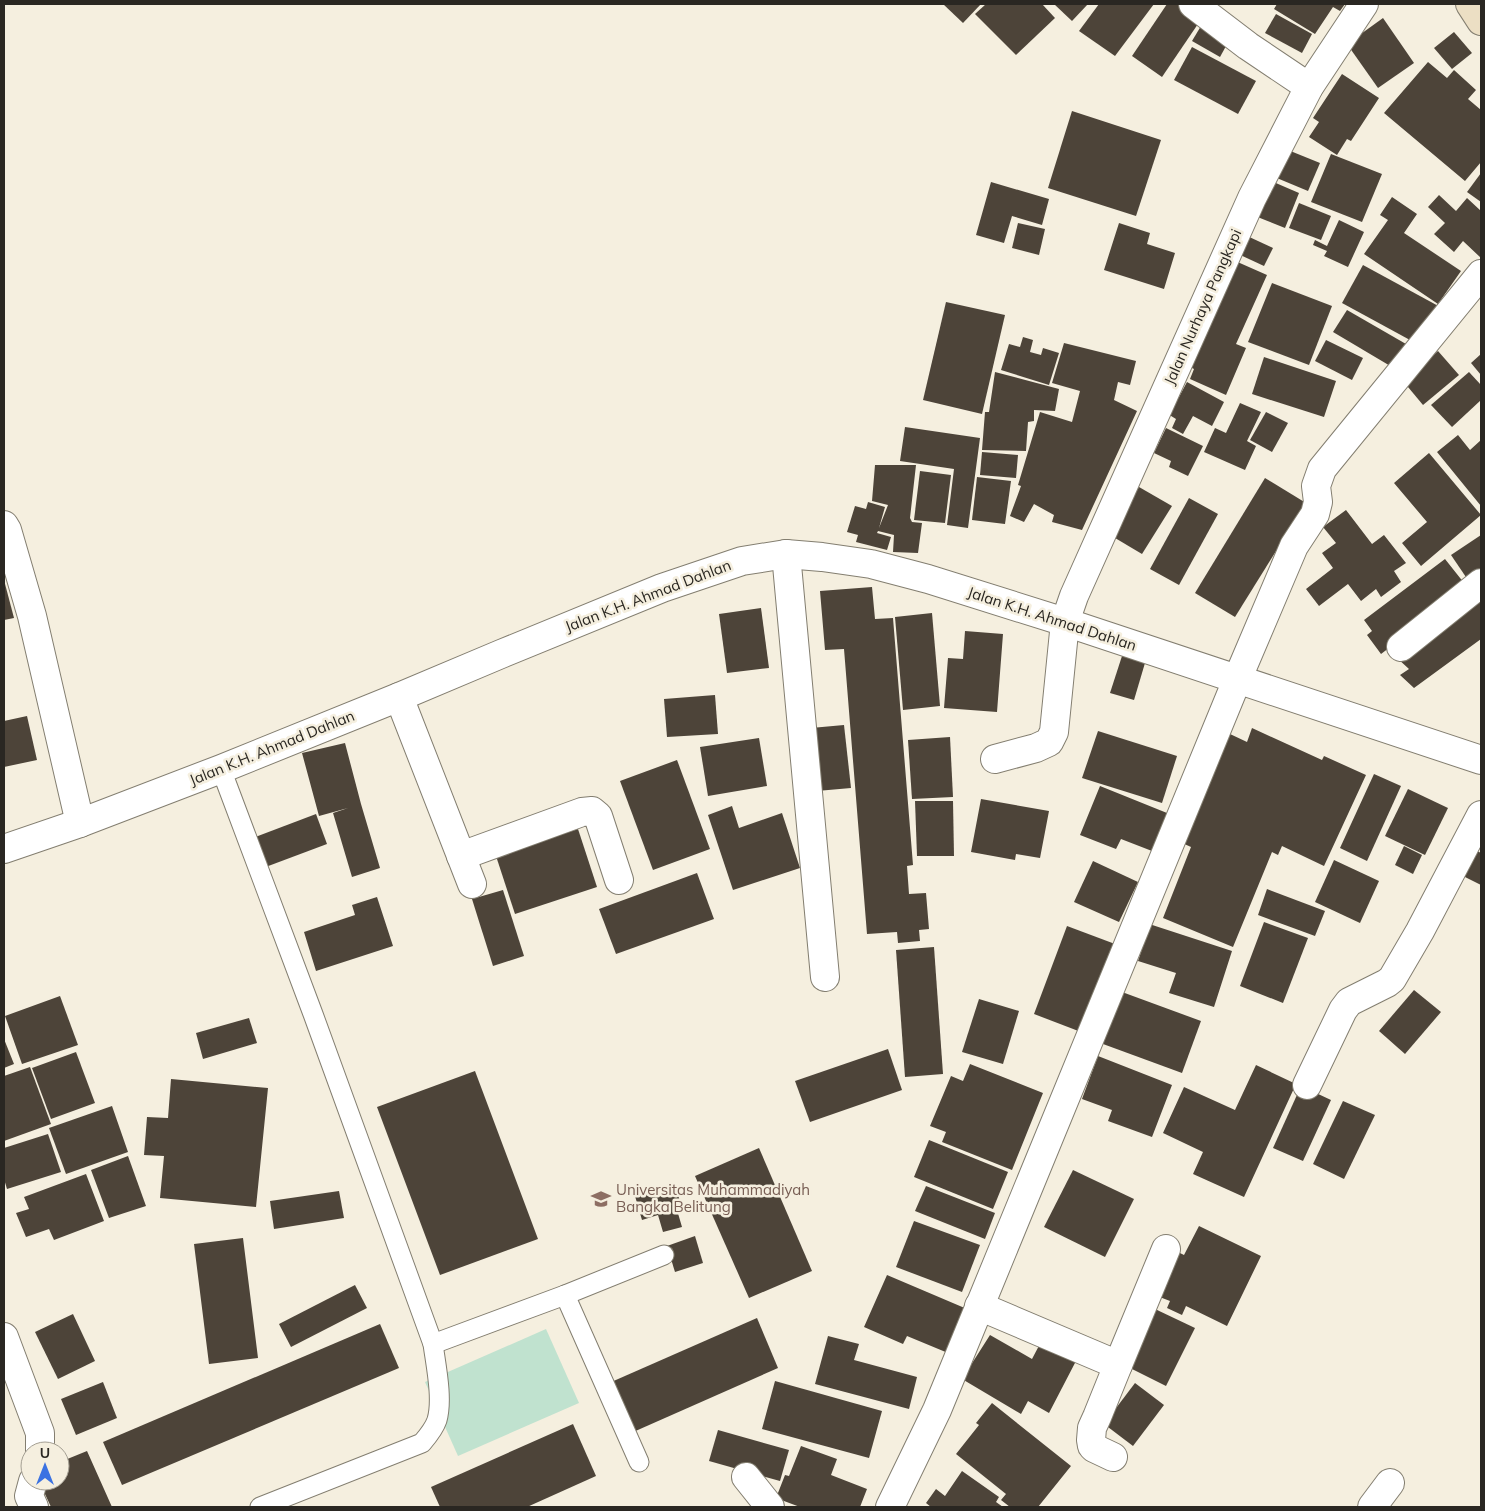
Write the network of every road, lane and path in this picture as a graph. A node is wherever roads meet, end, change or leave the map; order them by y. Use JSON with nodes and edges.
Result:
{"nodes":[{"id":1,"x":1193,"y":4,"type":"edge"},
{"id":2,"x":1364,"y":4,"type":"edge"},
{"id":3,"x":1470,"y":4,"type":"edge"},
{"id":4,"x":1481,"y":21,"type":"edge"},
{"id":5,"x":1309,"y":87,"type":"junction"},
{"id":6,"x":1481,"y":274,"type":"edge"},
{"id":7,"x":4,"y":525,"type":"edge"},
{"id":8,"x":786,"y":554,"type":"junction"},
{"id":9,"x":1481,"y":583,"type":"edge"},
{"id":10,"x":1065,"y":622,"type":"junction"},
{"id":11,"x":1401,"y":648,"type":"dead end"},
{"id":12,"x":1237,"y":680,"type":"junction"},
{"id":13,"x":399,"y":697,"type":"junction"},
{"id":14,"x":995,"y":759,"type":"dead end"},
{"id":15,"x":1481,"y":760,"type":"edge"},
{"id":16,"x":221,"y":769,"type":"junction"},
{"id":17,"x":1481,"y":815,"type":"edge"},
{"id":18,"x":80,"y":823,"type":"junction"},
{"id":19,"x":4,"y":849,"type":"edge"},
{"id":20,"x":461,"y":856,"type":"junction"},
{"id":21,"x":619,"y":880,"type":"dead end"},
{"id":22,"x":472,"y":884,"type":"dead end"},
{"id":23,"x":825,"y":978,"type":"dead end"},
{"id":24,"x":1307,"y":1085,"type":"dead end"},
{"id":25,"x":1166,"y":1249,"type":"dead end"},
{"id":26,"x":664,"y":1256,"type":"dead end"},
{"id":27,"x":565,"y":1295,"type":"junction"},
{"id":28,"x":980,"y":1306,"type":"junction"},
{"id":29,"x":4,"y":1337,"type":"edge"},
{"id":30,"x":433,"y":1344,"type":"junction"},
{"id":31,"x":1118,"y":1365,"type":"junction"},
{"id":32,"x":40,"y":1441,"type":"edge"},
{"id":33,"x":1113,"y":1457,"type":"dead end"},
{"id":34,"x":639,"y":1462,"type":"dead end"},
{"id":35,"x":746,"y":1478,"type":"dead end"},
{"id":36,"x":1390,"y":1483,"type":"dead end"},
{"id":37,"x":260,"y":1507,"type":"edge"},
{"id":38,"x":770,"y":1507,"type":"edge"},
{"id":39,"x":890,"y":1507,"type":"edge"},
{"id":40,"x":1372,"y":1507,"type":"edge"}],
"edges":[{"from":1,"to":5,"type":"street"},
{"from":2,"to":5,"type":"street","name":"Jalan Nurhaya Pangkapi"},
{"from":3,"to":4,"type":"main road"},
{"from":5,"to":10,"type":"street","name":"Jalan Nurhaya Pangkapi"},
{"from":6,"to":12,"type":"street"},
{"from":7,"to":18,"type":"street"},
{"from":8,"to":10,"type":"street","name":"Jalan K.H. Ahmad Dahlan"},
{"from":8,"to":13,"type":"street","name":"Jalan K.H. Ahmad Dahlan"},
{"from":8,"to":23,"type":"street"},
{"from":9,"to":11,"type":"street"},
{"from":10,"to":12,"type":"street","name":"Jalan K.H. Ahmad Dahlan"},
{"from":10,"to":14,"type":"street","name":"Jalan Nurhaya Pangkapi"},
{"from":12,"to":15,"type":"street","name":"Jalan K.H. Ahmad Dahlan"},
{"from":12,"to":28,"type":"street"},
{"from":13,"to":16,"type":"street","name":"Jalan K.H. Ahmad Dahlan"},
{"from":13,"to":20,"type":"street"},
{"from":16,"to":18,"type":"street","name":"Jalan K.H. Ahmad Dahlan"},
{"from":16,"to":30,"type":"lane"},
{"from":17,"to":24,"type":"street"},
{"from":18,"to":19,"type":"street","name":"Jalan K.H. Ahmad Dahlan"},
{"from":20,"to":21,"type":"street"},
{"from":20,"to":22,"type":"street"},
{"from":25,"to":31,"type":"street"},
{"from":26,"to":27,"type":"lane"},
{"from":27,"to":30,"type":"lane"},
{"from":27,"to":34,"type":"lane"},
{"from":28,"to":31,"type":"street"},
{"from":28,"to":39,"type":"street"},
{"from":29,"to":32,"type":"street"},
{"from":30,"to":37,"type":"lane"},
{"from":31,"to":33,"type":"street"},
{"from":35,"to":38,"type":"street"},
{"from":36,"to":40,"type":"street"}]}
